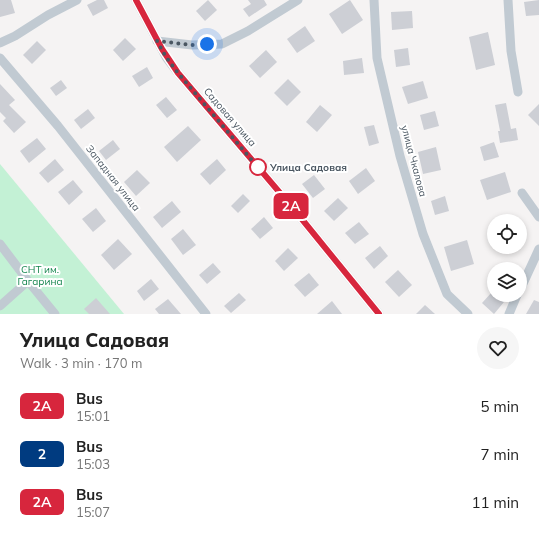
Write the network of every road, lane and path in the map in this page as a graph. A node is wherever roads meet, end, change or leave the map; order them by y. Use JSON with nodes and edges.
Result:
{"nodes":[{"id":1,"x":78,"y":0,"type":"edge"},
{"id":2,"x":136,"y":0,"type":"edge"},
{"id":3,"x":298,"y":0,"type":"edge"},
{"id":4,"x":374,"y":0,"type":"edge"},
{"id":5,"x":508,"y":0,"type":"edge"},
{"id":6,"x":157,"y":41,"type":"junction"},
{"id":7,"x":0,"y":43,"type":"edge"},
{"id":8,"x":0,"y":58,"type":"edge"},
{"id":9,"x":518,"y":92,"type":"dead end"},
{"id":10,"x":522,"y":193,"type":"dead end"},
{"id":11,"x":539,"y":217,"type":"edge"},
{"id":12,"x":0,"y":244,"type":"edge"},
{"id":13,"x":539,"y":249,"type":"edge"},
{"id":14,"x":527,"y":275,"type":"edge"},
{"id":15,"x":28,"y":281,"type":"junction"},
{"id":16,"x":514,"y":302,"type":"edge"},
{"id":17,"x":0,"y":306,"type":"edge"},
{"id":18,"x":55,"y":314,"type":"edge"},
{"id":19,"x":206,"y":314,"type":"edge"},
{"id":20,"x":379,"y":314,"type":"edge"},
{"id":21,"x":468,"y":314,"type":"edge"},
{"id":22,"x":508,"y":314,"type":"edge"}],
"edges":[{"from":1,"to":7,"type":"street"},
{"from":2,"to":6,"type":"street","name":"Садовая улица"},
{"from":3,"to":6,"type":"street"},
{"from":4,"to":21,"type":"street","name":"улица Чкалова"},
{"from":5,"to":9,"type":"street"},
{"from":6,"to":20,"type":"street","name":"Садовая улица"},
{"from":8,"to":19,"type":"street","name":"Западная улица"},
{"from":10,"to":11,"type":"street"},
{"from":12,"to":15,"type":"street"},
{"from":13,"to":14,"type":"street"},
{"from":15,"to":17,"type":"street"},
{"from":15,"to":18,"type":"street"},
{"from":16,"to":22,"type":"street"}]}
